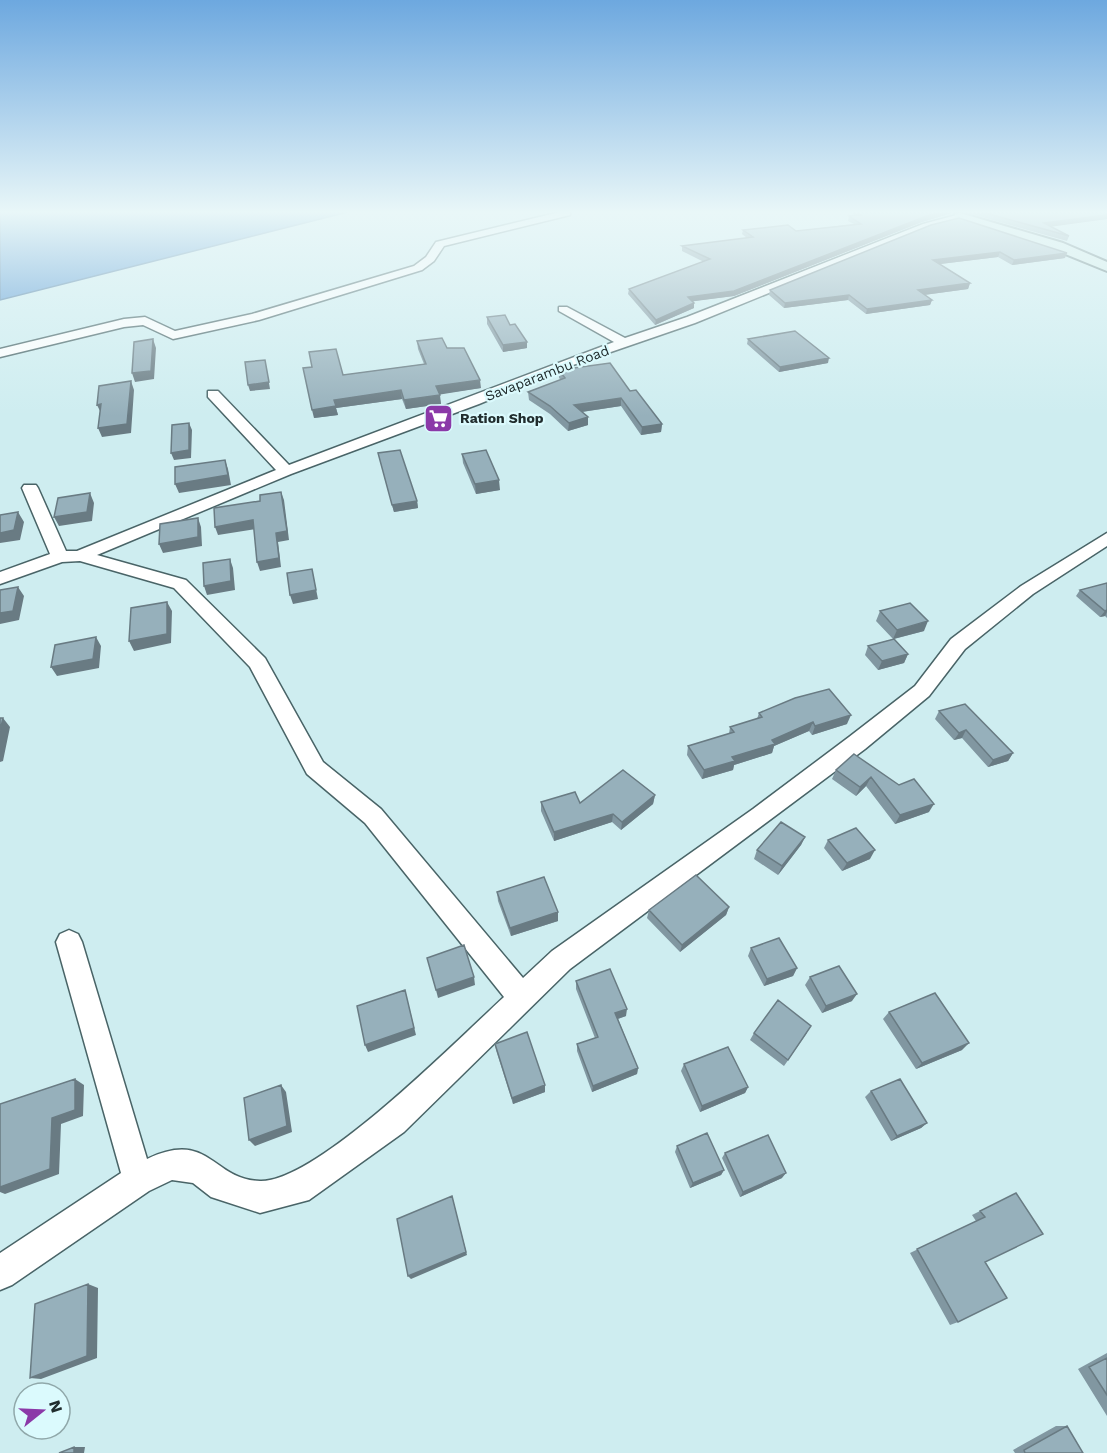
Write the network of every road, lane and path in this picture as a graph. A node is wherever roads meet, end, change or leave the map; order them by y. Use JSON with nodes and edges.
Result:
{"nodes":[{"id":1,"x":379,"y":280,"type":"edge"},
{"id":2,"x":788,"y":280,"type":"edge"},
{"id":3,"x":563,"y":309,"type":"dead end"},
{"id":4,"x":624,"y":344,"type":"junction"},
{"id":5,"x":0,"y":352,"type":"edge"},
{"id":6,"x":213,"y":394,"type":"dead end"},
{"id":7,"x":286,"y":471,"type":"junction"},
{"id":8,"x":30,"y":488,"type":"dead end"},
{"id":9,"x":1107,"y":538,"type":"edge"},
{"id":10,"x":70,"y":557,"type":"junction"},
{"id":11,"x":0,"y":578,"type":"edge"},
{"id":12,"x":69,"y":942,"type":"dead end"},
{"id":13,"x":521,"y":997,"type":"junction"},
{"id":14,"x":138,"y":1180,"type":"junction"},
{"id":15,"x":0,"y":1273,"type":"edge"}],
"edges":[{"from":1,"to":5,"type":"street"},
{"from":2,"to":4,"type":"street","name":"Savaparambu Road"},
{"from":3,"to":4,"type":"street"},
{"from":4,"to":7,"type":"street","name":"Savaparambu Road"},
{"from":6,"to":7,"type":"street"},
{"from":7,"to":10,"type":"street","name":"Savaparambu Road"},
{"from":8,"to":10,"type":"street"},
{"from":9,"to":13,"type":"street"},
{"from":10,"to":11,"type":"street","name":"Savaparambu Road"},
{"from":10,"to":13,"type":"street"},
{"from":12,"to":14,"type":"street"},
{"from":13,"to":14,"type":"street"},
{"from":14,"to":15,"type":"street"}]}
